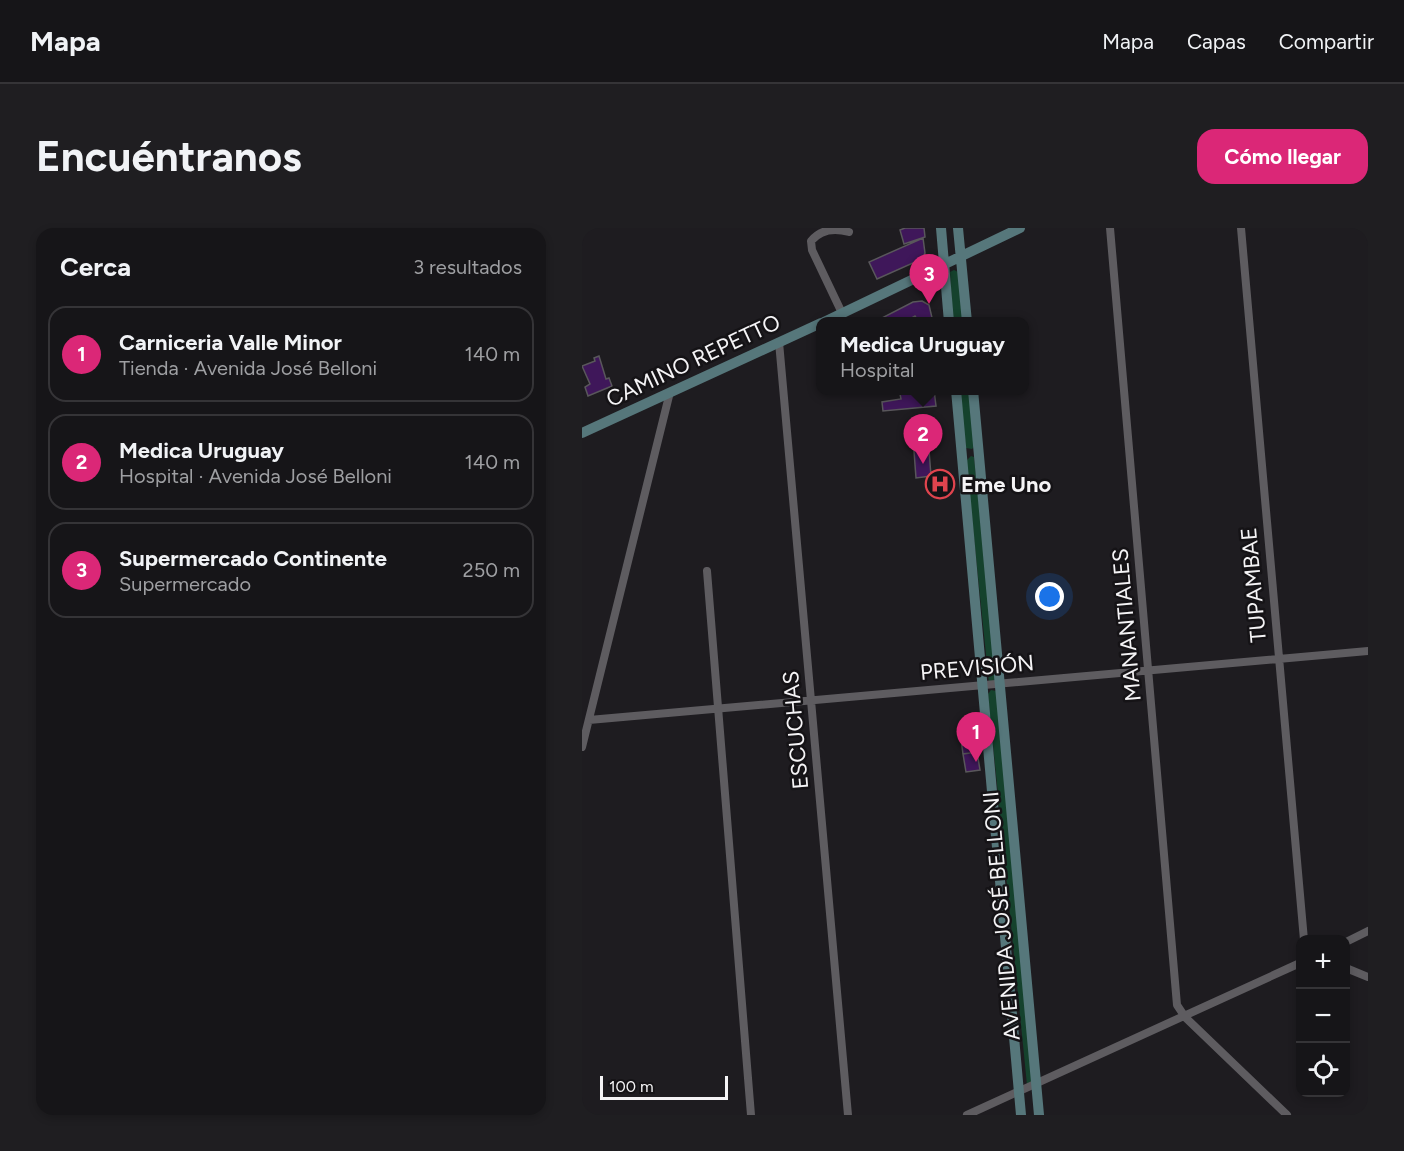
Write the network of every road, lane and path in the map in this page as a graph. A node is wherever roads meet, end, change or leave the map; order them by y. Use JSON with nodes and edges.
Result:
{"nodes":[{"id":1,"x":941,"y":228,"type":"edge"},
{"id":2,"x":958,"y":228,"type":"edge"},
{"id":3,"x":1020,"y":228,"type":"edge"},
{"id":4,"x":1110,"y":228,"type":"edge"},
{"id":5,"x":1241,"y":228,"type":"edge"},
{"id":6,"x":849,"y":232,"type":"dead end"},
{"id":7,"x":960,"y":257,"type":"junction"},
{"id":8,"x":944,"y":266,"type":"junction"},
{"id":9,"x":842,"y":313,"type":"junction"},
{"id":10,"x":833,"y":317,"type":"edge"},
{"id":11,"x":949,"y":317,"type":"edge"},
{"id":12,"x":967,"y":317,"type":"edge"},
{"id":13,"x":816,"y":325,"type":"edge"},
{"id":14,"x":779,"y":342,"type":"junction"},
{"id":15,"x":670,"y":392,"type":"junction"},
{"id":16,"x":956,"y":395,"type":"edge"},
{"id":17,"x":973,"y":395,"type":"edge"},
{"id":18,"x":582,"y":433,"type":"edge"},
{"id":19,"x":979,"y":451,"type":"junction"},
{"id":20,"x":962,"y":453,"type":"junction"},
{"id":21,"x":707,"y":572,"type":"dead end"},
{"id":22,"x":1368,"y":651,"type":"edge"},
{"id":23,"x":1278,"y":659,"type":"junction"},
{"id":24,"x":1148,"y":670,"type":"junction"},
{"id":25,"x":1000,"y":684,"type":"junction"},
{"id":26,"x":982,"y":685,"type":"junction"},
{"id":27,"x":810,"y":700,"type":"junction"},
{"id":28,"x":718,"y":709,"type":"junction"},
{"id":29,"x":589,"y":720,"type":"junction"},
{"id":30,"x":582,"y":747,"type":"edge"},
{"id":31,"x":1368,"y":932,"type":"edge"},
{"id":32,"x":1304,"y":935,"type":"edge"},
{"id":33,"x":1350,"y":940,"type":"edge"},
{"id":34,"x":1296,"y":965,"type":"edge"},
{"id":35,"x":1350,"y":970,"type":"edge"},
{"id":36,"x":1368,"y":977,"type":"edge"},
{"id":37,"x":1185,"y":1017,"type":"junction"},
{"id":38,"x":1036,"y":1084,"type":"junction"},
{"id":39,"x":1019,"y":1092,"type":"junction"},
{"id":40,"x":751,"y":1115,"type":"edge"},
{"id":41,"x":848,"y":1115,"type":"edge"},
{"id":42,"x":967,"y":1115,"type":"edge"},
{"id":43,"x":1021,"y":1115,"type":"edge"},
{"id":44,"x":1039,"y":1115,"type":"edge"},
{"id":45,"x":1287,"y":1115,"type":"edge"}],
"edges":[{"from":1,"to":8,"type":"main road"},
{"from":2,"to":7,"type":"main road"},
{"from":3,"to":7,"type":"main road","name":"CAMINO REPETTO"},
{"from":4,"to":24,"type":"street","name":"MANANTIALES"},
{"from":5,"to":23,"type":"street","name":"TUPAMBAE"},
{"from":6,"to":9,"type":"street"},
{"from":7,"to":8,"type":"main road","name":"CAMINO REPETTO"},
{"from":7,"to":12,"type":"main road"},
{"from":8,"to":9,"type":"main road","name":"CAMINO REPETTO"},
{"from":8,"to":11,"type":"main road"},
{"from":9,"to":10,"type":"main road","name":"CAMINO REPETTO"},
{"from":13,"to":14,"type":"main road","name":"CAMINO REPETTO"},
{"from":14,"to":15,"type":"main road","name":"CAMINO REPETTO"},
{"from":14,"to":27,"type":"street","name":"ESCUCHAS"},
{"from":15,"to":18,"type":"main road","name":"CAMINO REPETTO"},
{"from":15,"to":29,"type":"street"},
{"from":16,"to":20,"type":"main road","name":"AVENIDA JOSÉ BELLONI"},
{"from":17,"to":19,"type":"main road","name":"AVENIDA JOSÉ BELLONI"},
{"from":19,"to":20,"type":"main road"},
{"from":19,"to":25,"type":"main road","name":"AVENIDA JOSÉ BELLONI"},
{"from":20,"to":26,"type":"main road","name":"AVENIDA JOSÉ BELLONI"},
{"from":21,"to":28,"type":"street"},
{"from":22,"to":23,"type":"street","name":"PREVISIÓN"},
{"from":23,"to":24,"type":"street","name":"PREVISIÓN"},
{"from":23,"to":32,"type":"street","name":"TUPAMBAE"},
{"from":24,"to":25,"type":"street","name":"PREVISIÓN"},
{"from":24,"to":37,"type":"street","name":"MANANTIALES"},
{"from":25,"to":26,"type":"street","name":"PREVISIÓN"},
{"from":25,"to":38,"type":"main road","name":"AVENIDA JOSÉ BELLONI"},
{"from":26,"to":27,"type":"street","name":"PREVISIÓN"},
{"from":26,"to":39,"type":"main road","name":"AVENIDA JOSÉ BELLONI"},
{"from":27,"to":28,"type":"street","name":"PREVISIÓN"},
{"from":27,"to":41,"type":"street","name":"ESCUCHAS"},
{"from":28,"to":29,"type":"street","name":"PREVISIÓN"},
{"from":28,"to":40,"type":"street"},
{"from":29,"to":30,"type":"street"},
{"from":31,"to":33,"type":"street"},
{"from":34,"to":37,"type":"street"},
{"from":35,"to":36,"type":"street"},
{"from":37,"to":38,"type":"street"},
{"from":37,"to":45,"type":"street"},
{"from":38,"to":39,"type":"street"},
{"from":38,"to":44,"type":"main road","name":"AVENIDA JOSÉ BELLONI"},
{"from":39,"to":42,"type":"street"},
{"from":39,"to":43,"type":"main road","name":"AVENIDA JOSÉ BELLONI"}]}
